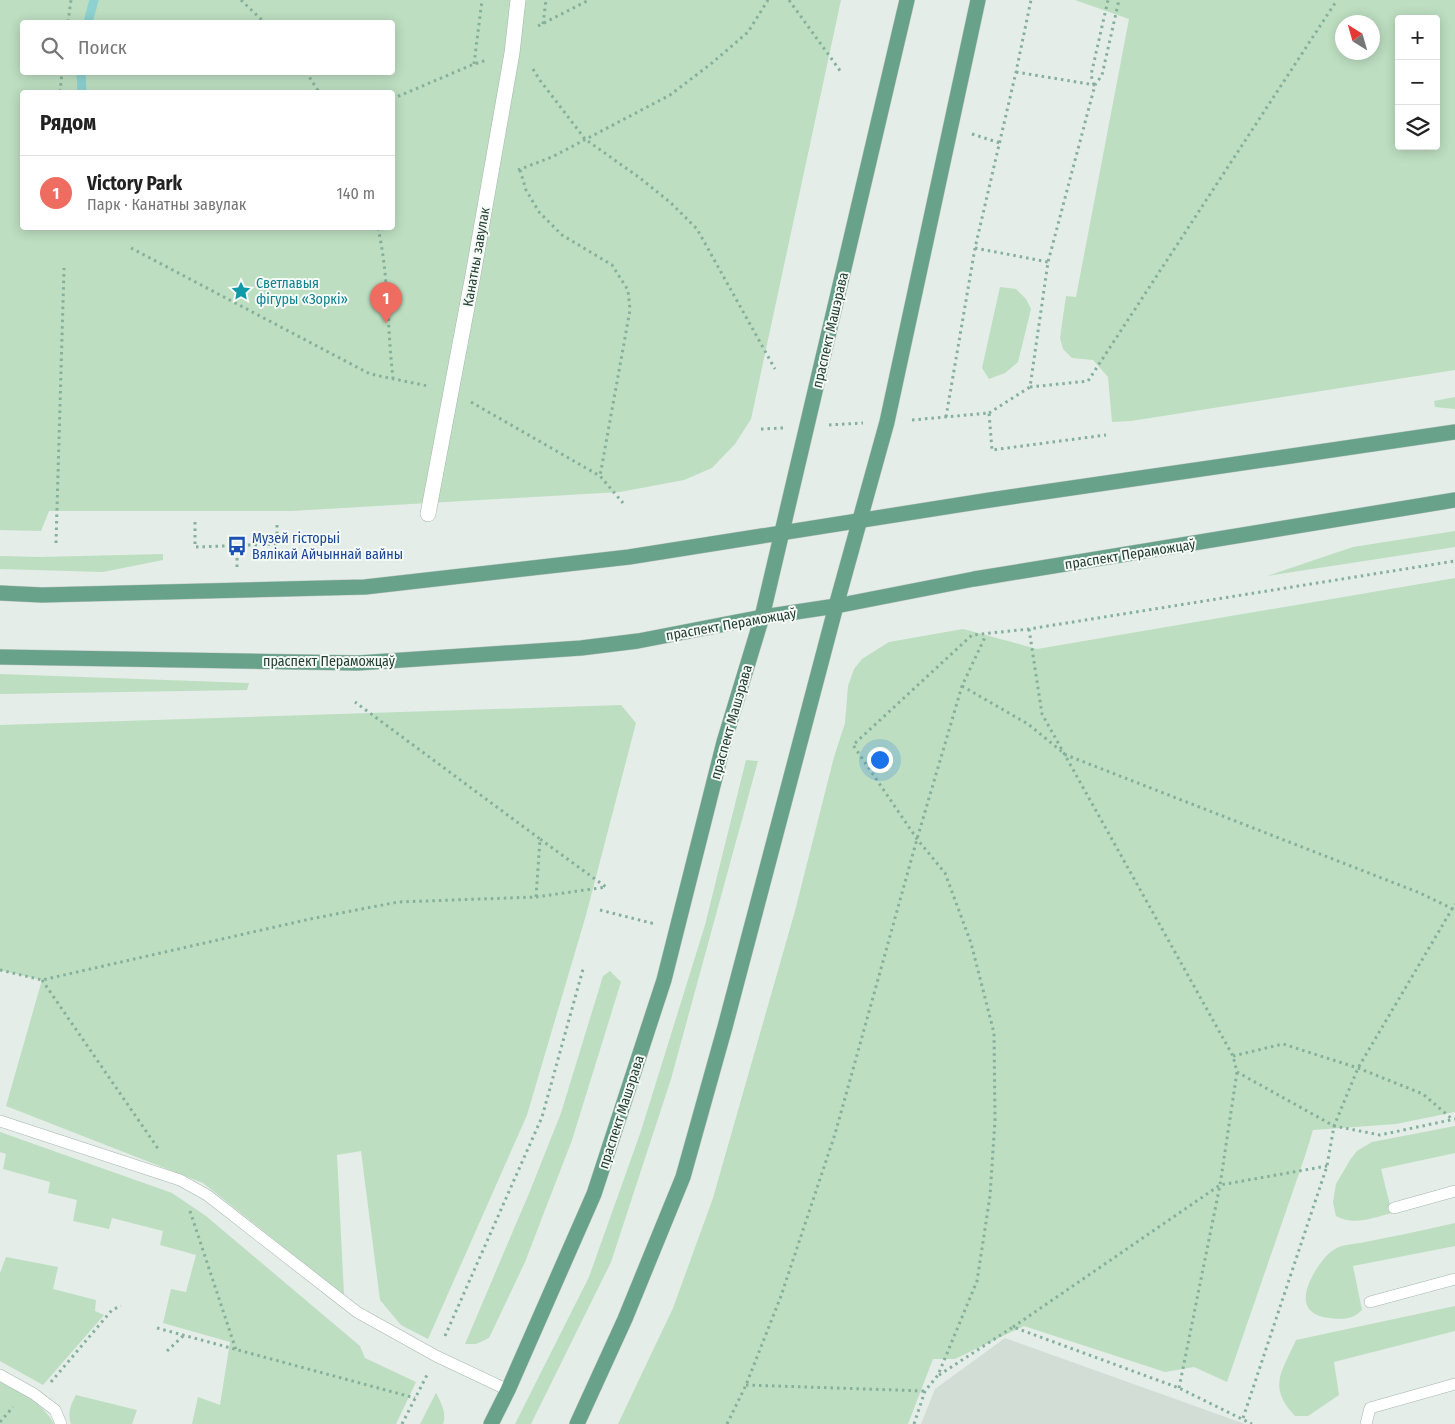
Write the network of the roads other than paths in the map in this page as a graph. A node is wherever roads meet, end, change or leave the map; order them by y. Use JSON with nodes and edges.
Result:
{"nodes":[{"id":1,"x":518,"y":0,"type":"edge"},
{"id":2,"x":907,"y":0,"type":"edge"},
{"id":3,"x":978,"y":0,"type":"edge"},
{"id":4,"x":1455,"y":432,"type":"edge"},
{"id":5,"x":1455,"y":500,"type":"edge"},
{"id":6,"x":428,"y":514,"type":"dead end"},
{"id":7,"x":860,"y":521,"type":"junction"},
{"id":8,"x":782,"y":532,"type":"junction"},
{"id":9,"x":0,"y":593,"type":"edge"},
{"id":10,"x":836,"y":606,"type":"junction"},
{"id":11,"x":762,"y":617,"type":"junction"},
{"id":12,"x":0,"y":657,"type":"edge"},
{"id":13,"x":0,"y":1121,"type":"edge"},
{"id":14,"x":1455,"y":1191,"type":"edge"},
{"id":15,"x":1394,"y":1208,"type":"dead end"},
{"id":16,"x":1455,"y":1279,"type":"edge"},
{"id":17,"x":1370,"y":1302,"type":"dead end"},
{"id":18,"x":0,"y":1375,"type":"edge"},
{"id":19,"x":1455,"y":1384,"type":"edge"},
{"id":20,"x":508,"y":1390,"type":"junction"},
{"id":21,"x":61,"y":1424,"type":"edge"},
{"id":22,"x":491,"y":1424,"type":"edge"},
{"id":23,"x":577,"y":1424,"type":"edge"},
{"id":24,"x":1366,"y":1424,"type":"edge"}],
"edges":[{"from":1,"to":6,"type":"street","name":"Канатны завулак"},
{"from":2,"to":8,"type":"main road","name":"праспект Машэрава"},
{"from":3,"to":7,"type":"main road"},
{"from":4,"to":7,"type":"main road"},
{"from":5,"to":10,"type":"main road","name":"праспект Пераможцаў"},
{"from":7,"to":8,"type":"main road"},
{"from":7,"to":10,"type":"main road"},
{"from":8,"to":9,"type":"main road"},
{"from":8,"to":11,"type":"main road","name":"праспект Машэрава"},
{"from":10,"to":11,"type":"main road","name":"праспект Пераможцаў"},
{"from":10,"to":23,"type":"main road"},
{"from":11,"to":12,"type":"main road","name":"праспект Пераможцаў"},
{"from":11,"to":20,"type":"main road","name":"праспект Машэрава"},
{"from":13,"to":20,"type":"lane"},
{"from":14,"to":15,"type":"lane"},
{"from":16,"to":17,"type":"lane"},
{"from":18,"to":21,"type":"lane"},
{"from":19,"to":24,"type":"lane"},
{"from":20,"to":22,"type":"main road","name":"праспект Машэрава"}]}
